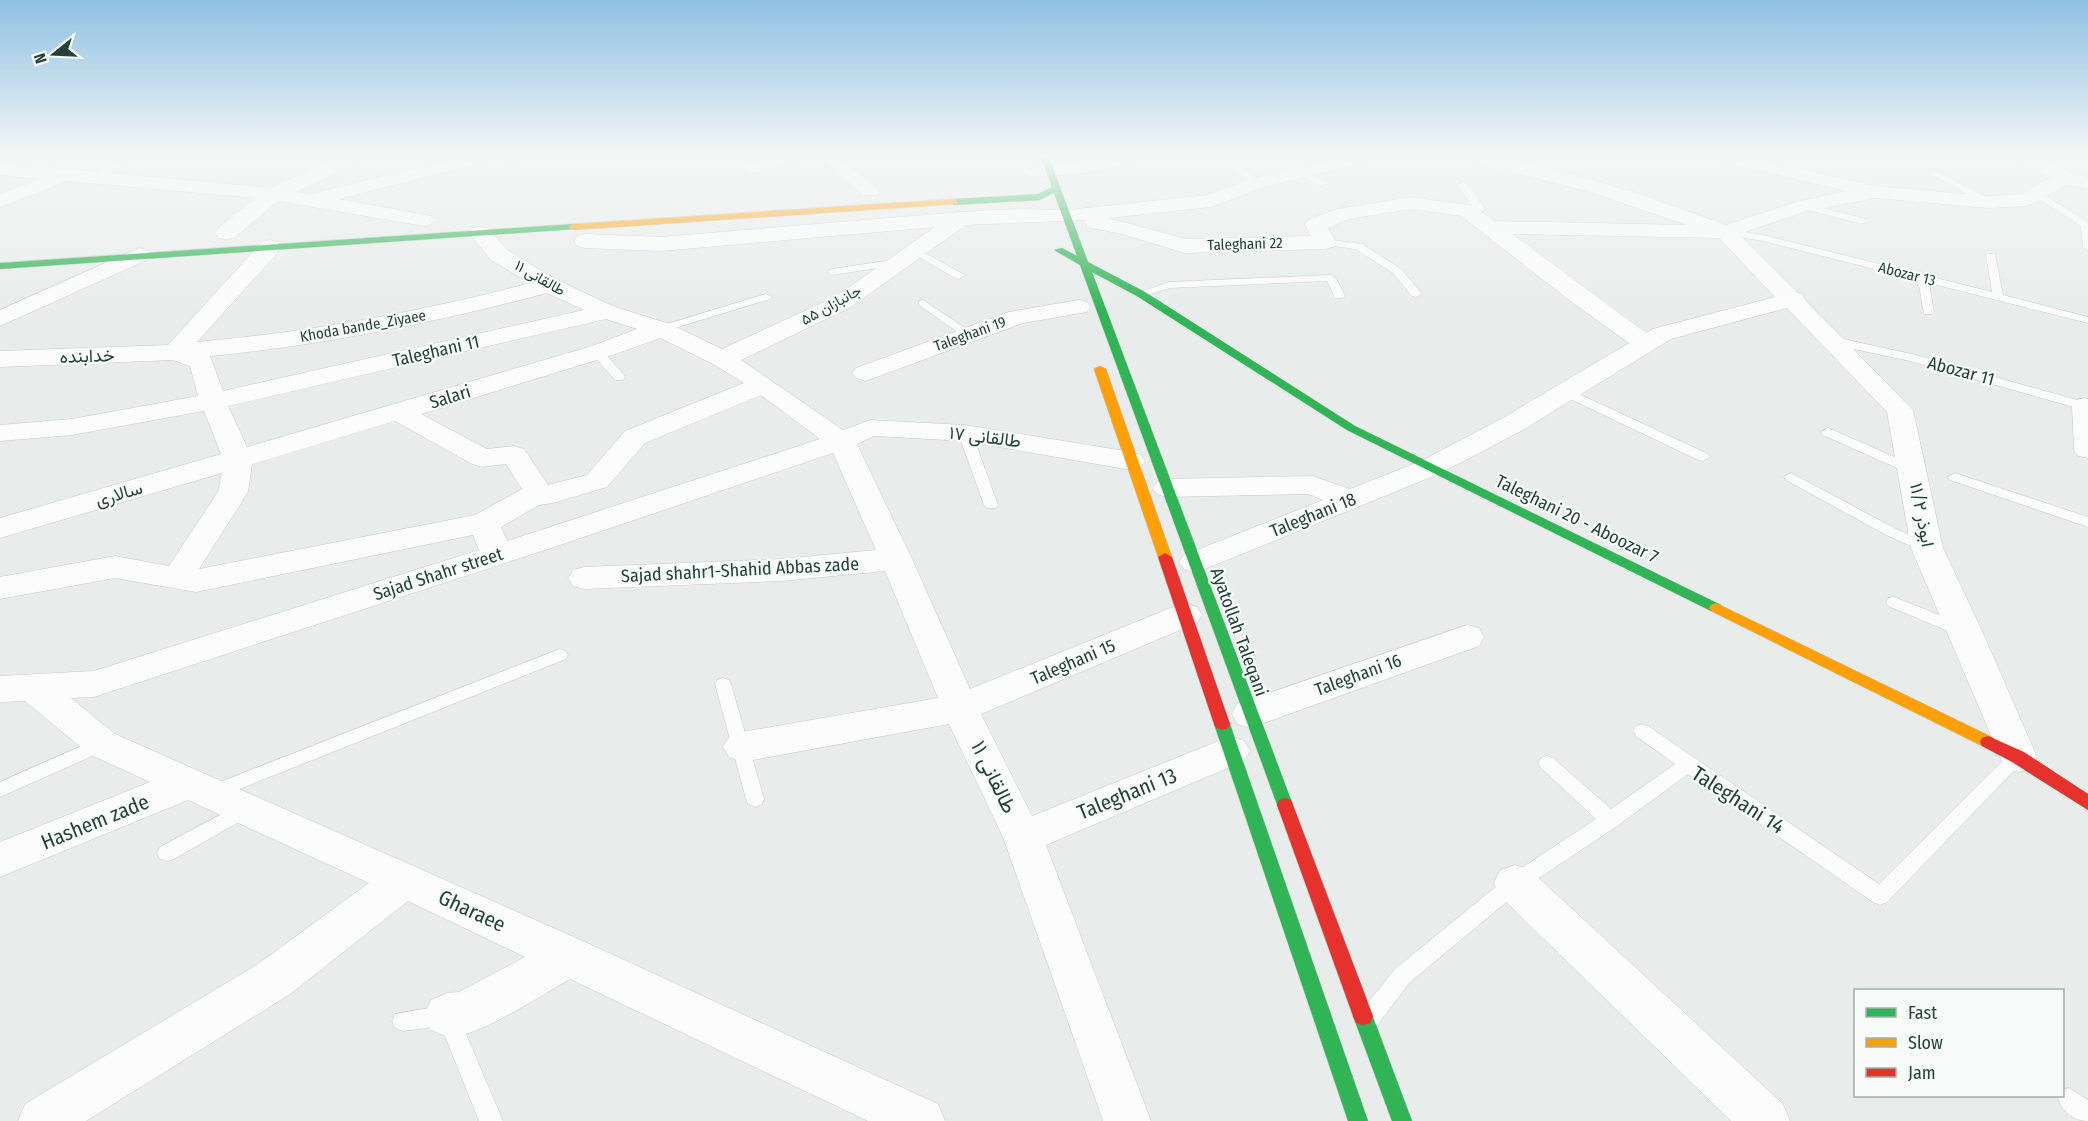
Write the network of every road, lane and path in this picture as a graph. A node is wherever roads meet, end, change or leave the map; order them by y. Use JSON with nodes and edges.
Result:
{"nodes":[{"id":1,"x":256,"y":207,"type":"edge"},
{"id":2,"x":353,"y":207,"type":"edge"},
{"id":3,"x":952,"y":207,"type":"edge"},
{"id":4,"x":1086,"y":207,"type":"edge"},
{"id":5,"x":1383,"y":207,"type":"edge"},
{"id":6,"x":1446,"y":207,"type":"edge"},
{"id":7,"x":1479,"y":207,"type":"edge"},
{"id":8,"x":1663,"y":207,"type":"edge"},
{"id":9,"x":1799,"y":207,"type":"edge"},
{"id":10,"x":1808,"y":207,"type":"edge"},
{"id":11,"x":2058,"y":207,"type":"edge"},
{"id":12,"x":1052,"y":209,"type":"junction"},
{"id":13,"x":1467,"y":210,"type":"junction"},
{"id":14,"x":954,"y":211,"type":"junction"},
{"id":15,"x":430,"y":220,"type":"joint"},
{"id":16,"x":1862,"y":221,"type":"dead end"},
{"id":17,"x":366,"y":224,"type":"dead end"},
{"id":18,"x":1490,"y":227,"type":"junction"},
{"id":19,"x":249,"y":231,"type":"dead end"},
{"id":20,"x":480,"y":232,"type":"junction"},
{"id":21,"x":1725,"y":232,"type":"junction"},
{"id":22,"x":221,"y":233,"type":"joint"},
{"id":23,"x":585,"y":241,"type":"dead end"},
{"id":24,"x":1325,"y":242,"type":"junction"},
{"id":25,"x":270,"y":247,"type":"junction"},
{"id":26,"x":2088,"y":247,"type":"edge"},
{"id":27,"x":62,"y":250,"type":"dead end"},
{"id":28,"x":1059,"y":250,"type":"junction"},
{"id":29,"x":139,"y":255,"type":"junction"},
{"id":30,"x":1991,"y":256,"type":"dead end"},
{"id":31,"x":908,"y":257,"type":"junction"},
{"id":32,"x":51,"y":262,"type":"junction"},
{"id":33,"x":1083,"y":262,"type":"junction"},
{"id":34,"x":0,"y":266,"type":"edge"},
{"id":35,"x":1065,"y":269,"type":"dead end"},
{"id":36,"x":832,"y":272,"type":"dead end"},
{"id":37,"x":958,"y":276,"type":"dead end"},
{"id":38,"x":1923,"y":278,"type":"junction"},
{"id":39,"x":549,"y":285,"type":"junction"},
{"id":40,"x":1141,"y":294,"type":"junction"},
{"id":41,"x":1416,"y":294,"type":"dead end"},
{"id":42,"x":1339,"y":296,"type":"dead end"},
{"id":43,"x":1998,"y":296,"type":"junction"},
{"id":44,"x":766,"y":297,"type":"dead end"},
{"id":45,"x":1794,"y":299,"type":"junction"},
{"id":46,"x":923,"y":303,"type":"dead end"},
{"id":47,"x":1079,"y":308,"type":"dead end"},
{"id":48,"x":607,"y":312,"type":"junction"},
{"id":49,"x":1928,"y":312,"type":"dead end"},
{"id":50,"x":0,"y":319,"type":"edge"},
{"id":51,"x":2088,"y":320,"type":"edge"},
{"id":52,"x":661,"y":329,"type":"junction"},
{"id":53,"x":967,"y":334,"type":"junction"},
{"id":54,"x":1834,"y":341,"type":"junction"},
{"id":55,"x":1646,"y":344,"type":"junction"},
{"id":56,"x":1094,"y":351,"type":"dead end"},
{"id":57,"x":175,"y":352,"type":"junction"},
{"id":58,"x":597,"y":352,"type":"junction"},
{"id":59,"x":722,"y":359,"type":"junction"},
{"id":60,"x":0,"y":360,"type":"edge"},
{"id":61,"x":866,"y":373,"type":"dead end"},
{"id":62,"x":619,"y":377,"type":"dead end"},
{"id":63,"x":763,"y":385,"type":"junction"},
{"id":64,"x":1566,"y":392,"type":"junction"},
{"id":65,"x":213,"y":401,"type":"junction"},
{"id":66,"x":2086,"y":406,"type":"edge"},
{"id":67,"x":398,"y":412,"type":"junction"},
{"id":68,"x":1828,"y":432,"type":"dead end"},
{"id":69,"x":965,"y":433,"type":"junction"},
{"id":70,"x":0,"y":434,"type":"edge"},
{"id":71,"x":841,"y":441,"type":"junction"},
{"id":72,"x":2088,"y":450,"type":"edge"},
{"id":73,"x":1703,"y":457,"type":"dead end"},
{"id":74,"x":238,"y":460,"type":"junction"},
{"id":75,"x":1131,"y":460,"type":"junction"},
{"id":76,"x":1431,"y":467,"type":"junction"},
{"id":77,"x":1913,"y":470,"type":"junction"},
{"id":78,"x":1791,"y":477,"type":"dead end"},
{"id":79,"x":1955,"y":477,"type":"dead end"},
{"id":80,"x":1167,"y":488,"type":"junction"},
{"id":81,"x":532,"y":496,"type":"junction"},
{"id":82,"x":1350,"y":500,"type":"junction"},
{"id":83,"x":991,"y":505,"type":"dead end"},
{"id":84,"x":2088,"y":522,"type":"edge"},
{"id":85,"x":484,"y":523,"type":"junction"},
{"id":86,"x":0,"y":528,"type":"edge"},
{"id":87,"x":1927,"y":548,"type":"junction"},
{"id":88,"x":496,"y":555,"type":"junction"},
{"id":89,"x":896,"y":559,"type":"junction"},
{"id":90,"x":1195,"y":562,"type":"junction"},
{"id":91,"x":178,"y":577,"type":"junction"},
{"id":92,"x":584,"y":578,"type":"dead end"},
{"id":93,"x":0,"y":588,"type":"edge"},
{"id":94,"x":1894,"y":602,"type":"dead end"},
{"id":95,"x":1185,"y":615,"type":"junction"},
{"id":96,"x":1966,"y":633,"type":"junction"},
{"id":97,"x":1467,"y":637,"type":"dead end"},
{"id":98,"x":560,"y":655,"type":"dead end"},
{"id":99,"x":723,"y":684,"type":"dead end"},
{"id":100,"x":16,"y":688,"type":"edge"},
{"id":101,"x":960,"y":708,"type":"junction"},
{"id":102,"x":1250,"y":714,"type":"junction"},
{"id":103,"x":1642,"y":731,"type":"dead end"},
{"id":104,"x":102,"y":744,"type":"junction"},
{"id":105,"x":742,"y":747,"type":"junction"},
{"id":106,"x":1231,"y":751,"type":"junction"},
{"id":107,"x":2018,"y":757,"type":"junction"},
{"id":108,"x":1546,"y":763,"type":"dead end"},
{"id":109,"x":1688,"y":764,"type":"junction"},
{"id":110,"x":0,"y":790,"type":"edge"},
{"id":111,"x":216,"y":795,"type":"junction"},
{"id":112,"x":755,"y":799,"type":"dead end"},
{"id":113,"x":2088,"y":803,"type":"edge"},
{"id":114,"x":1610,"y":820,"type":"junction"},
{"id":115,"x":1023,"y":837,"type":"junction"},
{"id":116,"x":167,"y":853,"type":"dead end"},
{"id":117,"x":0,"y":860,"type":"edge"},
{"id":118,"x":405,"y":880,"type":"junction"},
{"id":119,"x":1515,"y":883,"type":"junction"},
{"id":120,"x":570,"y":956,"type":"junction"},
{"id":121,"x":447,"y":1015,"type":"junction"},
{"id":122,"x":403,"y":1021,"type":"dead end"},
{"id":123,"x":1366,"y":1022,"type":"junction"},
{"id":124,"x":2069,"y":1099,"type":"dead end"},
{"id":125,"x":2088,"y":1114,"type":"edge"},
{"id":126,"x":42,"y":1121,"type":"edge"},
{"id":127,"x":491,"y":1121,"type":"edge"},
{"id":128,"x":921,"y":1121,"type":"edge"},
{"id":129,"x":1127,"y":1121,"type":"edge"},
{"id":130,"x":1358,"y":1121,"type":"edge"},
{"id":131,"x":1402,"y":1121,"type":"edge"},
{"id":132,"x":1766,"y":1121,"type":"edge"}],
"edges":[{"from":1,"to":22,"type":"street"},
{"from":2,"to":15,"type":"street"},
{"from":3,"to":14,"type":"main road"},
{"from":4,"to":12,"type":"street"},
{"from":5,"to":24,"type":"street"},
{"from":6,"to":13,"type":"street"},
{"from":7,"to":13,"type":"lane"},
{"from":8,"to":21,"type":"street"},
{"from":9,"to":21,"type":"street"},
{"from":10,"to":16,"type":"lane"},
{"from":11,"to":26,"type":"lane"},
{"from":12,"to":14,"type":"street"},
{"from":12,"to":24,"type":"street","name":"Taleghani 22"},
{"from":12,"to":28,"type":"main road","name":"Ayatollah Taleqani"},
{"from":12,"to":33,"type":"main road","name":"Ayatollah Taleqani"},
{"from":13,"to":18,"type":"street"},
{"from":14,"to":20,"type":"main road"},
{"from":14,"to":23,"type":"street"},
{"from":14,"to":31,"type":"street","name":"جانبازان ۵۵"},
{"from":15,"to":17,"type":"main road"},
{"from":18,"to":21,"type":"street"},
{"from":18,"to":55,"type":"street"},
{"from":19,"to":22,"type":"main road"},
{"from":20,"to":25,"type":"main road"},
{"from":20,"to":39,"type":"street","name":"طالقانی ۱۱"},
{"from":21,"to":38,"type":"lane","name":"Abozar 13"},
{"from":21,"to":45,"type":"street","name":"ابوذر ۱۱/۲"},
{"from":24,"to":41,"type":"lane"},
{"from":25,"to":29,"type":"main road"},
{"from":25,"to":57,"type":"street"},
{"from":27,"to":32,"type":"main road"},
{"from":28,"to":33,"type":"main road","name":"Taleghani 20 - Aboozar 7"},
{"from":28,"to":35,"type":"main road","name":"Ayatollah Taleqani"},
{"from":29,"to":32,"type":"main road"},
{"from":29,"to":50,"type":"street"},
{"from":30,"to":43,"type":"lane"},
{"from":31,"to":36,"type":"lane"},
{"from":31,"to":37,"type":"lane"},
{"from":31,"to":59,"type":"street","name":"جانبازان ۵۵"},
{"from":32,"to":34,"type":"main road"},
{"from":33,"to":40,"type":"main road","name":"Taleghani 20 - Aboozar 7"},
{"from":33,"to":80,"type":"main road","name":"Ayatollah Taleqani"},
{"from":38,"to":43,"type":"lane","name":"Abozar 13"},
{"from":38,"to":49,"type":"lane"},
{"from":39,"to":48,"type":"street","name":"طالقانی ۱۱"},
{"from":39,"to":57,"type":"street","name":"Khoda bande_Ziyaee"},
{"from":40,"to":42,"type":"lane"},
{"from":40,"to":76,"type":"main road","name":"Taleghani 20 - Aboozar 7"},
{"from":43,"to":51,"type":"lane","name":"Abozar 13"},
{"from":44,"to":52,"type":"lane"},
{"from":45,"to":54,"type":"street","name":"ابوذر ۱۱/۲"},
{"from":45,"to":55,"type":"street","name":"Taleghani 18"},
{"from":46,"to":53,"type":"lane"},
{"from":47,"to":53,"type":"street","name":"Taleghani 19"},
{"from":48,"to":52,"type":"street"},
{"from":48,"to":65,"type":"street","name":"Taleghani 11"},
{"from":52,"to":58,"type":"street","name":"Salari"},
{"from":52,"to":59,"type":"street"},
{"from":53,"to":61,"type":"street","name":"Taleghani 19"},
{"from":54,"to":66,"type":"lane","name":"Abozar 11"},
{"from":54,"to":77,"type":"street","name":"ابوذر ۱۱/۲"},
{"from":55,"to":64,"type":"street","name":"Taleghani 18"},
{"from":56,"to":75,"type":"main road"},
{"from":57,"to":60,"type":"street","name":"خدابنده"},
{"from":57,"to":65,"type":"street"},
{"from":58,"to":62,"type":"lane"},
{"from":58,"to":67,"type":"street","name":"Salari"},
{"from":59,"to":63,"type":"street"},
{"from":63,"to":71,"type":"street"},
{"from":63,"to":81,"type":"street"},
{"from":64,"to":73,"type":"lane"},
{"from":64,"to":76,"type":"street","name":"Taleghani 18"},
{"from":65,"to":70,"type":"street","name":"Taleghani 11"},
{"from":65,"to":74,"type":"street"},
{"from":66,"to":72,"type":"street"},
{"from":67,"to":74,"type":"street","name":"Salari"},
{"from":67,"to":81,"type":"street"},
{"from":68,"to":77,"type":"lane"},
{"from":69,"to":71,"type":"street","name":"طالقانی ۱۷"},
{"from":69,"to":75,"type":"street","name":"طالقانی ۱۷"},
{"from":69,"to":83,"type":"lane"},
{"from":71,"to":88,"type":"street","name":"Sajad Shahr street"},
{"from":71,"to":89,"type":"street","name":"طالقانی ۱۱"},
{"from":74,"to":86,"type":"street","name":"سالاری"},
{"from":74,"to":91,"type":"street"},
{"from":75,"to":95,"type":"main road"},
{"from":76,"to":82,"type":"street","name":"Taleghani 18"},
{"from":76,"to":107,"type":"main road","name":"Taleghani 20 - Aboozar 7"},
{"from":77,"to":87,"type":"street","name":"ابوذر ۱۱/۲"},
{"from":78,"to":87,"type":"lane"},
{"from":79,"to":84,"type":"lane"},
{"from":80,"to":82,"type":"street"},
{"from":80,"to":90,"type":"main road","name":"Ayatollah Taleqani"},
{"from":81,"to":85,"type":"street"},
{"from":82,"to":90,"type":"street","name":"Taleghani 18"},
{"from":85,"to":88,"type":"street"},
{"from":85,"to":91,"type":"street"},
{"from":87,"to":96,"type":"street","name":"ابوذر ۱۱/۲"},
{"from":88,"to":100,"type":"street","name":"Sajad Shahr street"},
{"from":89,"to":92,"type":"street","name":"Sajad shahr1-Shahid Abbas zade"},
{"from":89,"to":101,"type":"street","name":"طالقانی ۱۱"},
{"from":90,"to":102,"type":"main road","name":"Ayatollah Taleqani"},
{"from":91,"to":93,"type":"street"},
{"from":94,"to":96,"type":"lane"},
{"from":95,"to":101,"type":"street","name":"Taleghani 15"},
{"from":95,"to":106,"type":"main road"},
{"from":96,"to":107,"type":"street","name":"ابوذر ۱۱/۲"},
{"from":97,"to":102,"type":"street","name":"Taleghani 16"},
{"from":98,"to":111,"type":"lane"},
{"from":99,"to":105,"type":"lane"},
{"from":100,"to":104,"type":"street","name":"Gharaee"},
{"from":101,"to":105,"type":"street","name":"Taleghani 15"},
{"from":101,"to":115,"type":"street","name":"طالقانی ۱۱"},
{"from":102,"to":123,"type":"main road","name":"Ayatollah Taleqani"},
{"from":103,"to":109,"type":"lane"},
{"from":104,"to":110,"type":"lane"},
{"from":104,"to":111,"type":"street","name":"Gharaee"},
{"from":105,"to":112,"type":"lane"},
{"from":106,"to":115,"type":"street","name":"Taleghani 13"},
{"from":106,"to":130,"type":"main road"},
{"from":107,"to":109,"type":"lane","name":"Taleghani 14"},
{"from":107,"to":113,"type":"main road","name":"Taleghani 20 - Aboozar 7"},
{"from":108,"to":114,"type":"lane"},
{"from":109,"to":114,"type":"lane","name":"Taleghani 14"},
{"from":111,"to":116,"type":"lane"},
{"from":111,"to":117,"type":"street","name":"Hashem zade"},
{"from":111,"to":118,"type":"street","name":"Gharaee"},
{"from":114,"to":119,"type":"lane","name":"Taleghani 14"},
{"from":115,"to":129,"type":"street","name":"طالقانی ۱۱"},
{"from":118,"to":120,"type":"street","name":"Gharaee"},
{"from":118,"to":126,"type":"street"},
{"from":119,"to":123,"type":"lane","name":"Taleghani 14"},
{"from":119,"to":132,"type":"street"},
{"from":120,"to":121,"type":"street"},
{"from":120,"to":128,"type":"street","name":"Gharaee"},
{"from":121,"to":122,"type":"lane"},
{"from":121,"to":127,"type":"lane"},
{"from":123,"to":131,"type":"main road","name":"Ayatollah Taleqani"},
{"from":124,"to":125,"type":"lane"}]}
